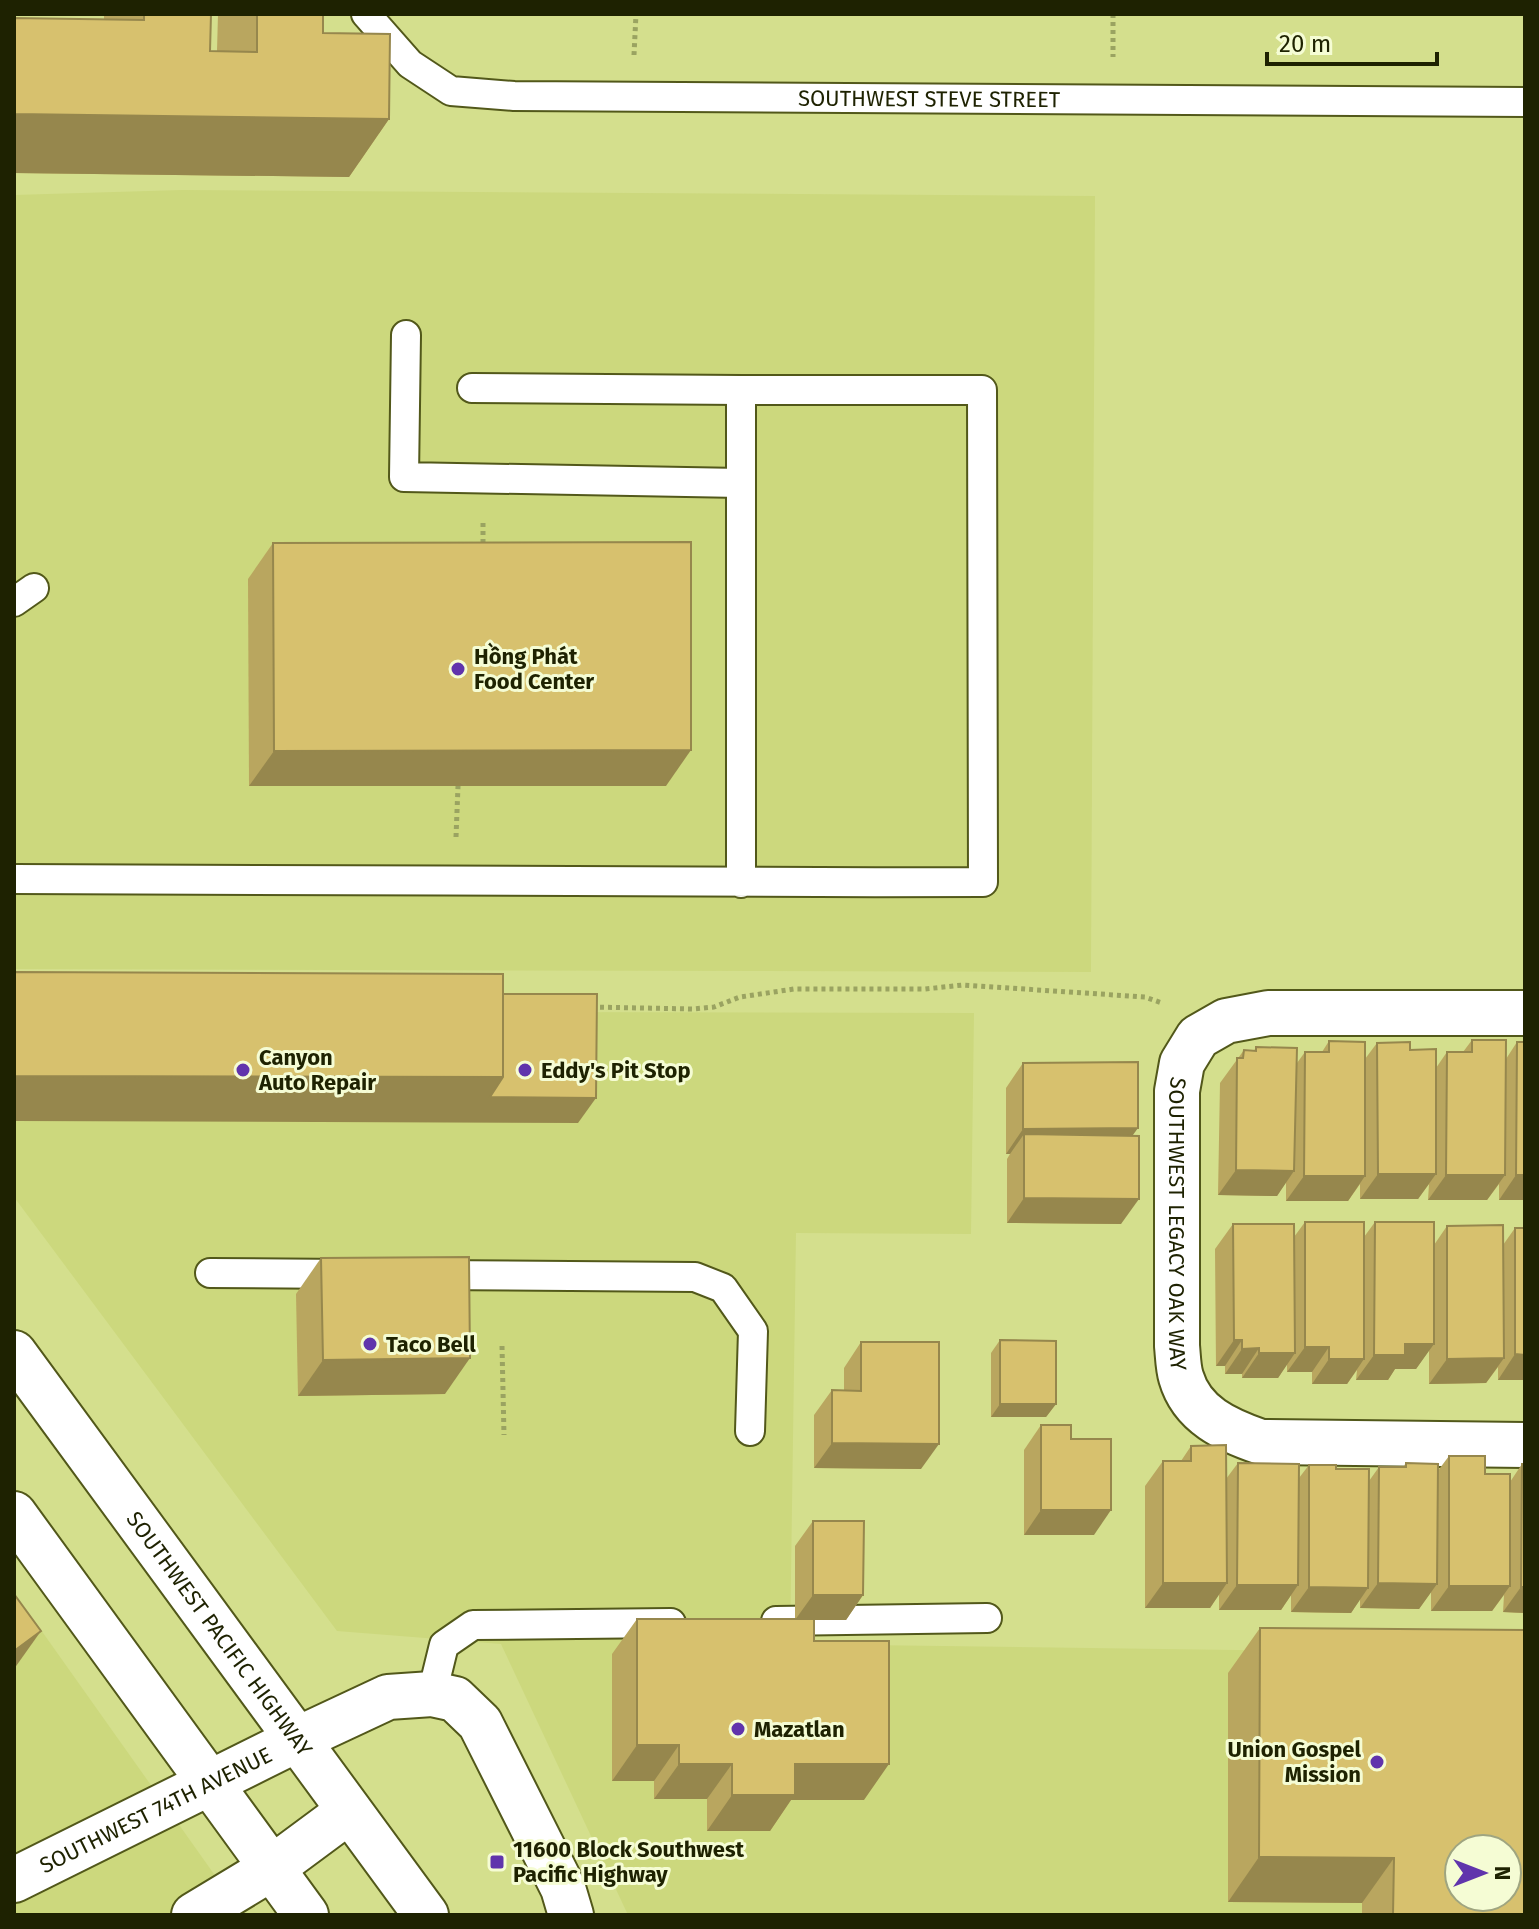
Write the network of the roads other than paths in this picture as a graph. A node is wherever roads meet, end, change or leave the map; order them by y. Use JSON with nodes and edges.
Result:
{"nodes":[{"id":1,"x":366,"y":14,"type":"edge"},
{"id":2,"x":1525,"y":102,"type":"edge"},
{"id":3,"x":406,"y":335,"type":"dead end"},
{"id":4,"x":472,"y":388,"type":"dead end"},
{"id":5,"x":741,"y":390,"type":"junction"},
{"id":6,"x":741,"y":483,"type":"junction"},
{"id":7,"x":14,"y":879,"type":"edge"},
{"id":8,"x":741,"y":883,"type":"junction"},
{"id":9,"x":1525,"y":1013,"type":"edge"},
{"id":10,"x":210,"y":1273,"type":"dead end"},
{"id":11,"x":14,"y":1353,"type":"edge"},
{"id":12,"x":750,"y":1431,"type":"dead end"},
{"id":13,"x":1525,"y":1445,"type":"edge"},
{"id":14,"x":14,"y":1514,"type":"edge"},
{"id":15,"x":987,"y":1618,"type":"dead end"},
{"id":16,"x":751,"y":1622,"type":"edge"},
{"id":17,"x":704,"y":1623,"type":"edge"},
{"id":18,"x":432,"y":1694,"type":"junction"},
{"id":19,"x":296,"y":1740,"type":"junction"},
{"id":20,"x":210,"y":1783,"type":"junction"},
{"id":21,"x":349,"y":1811,"type":"junction"},
{"id":22,"x":272,"y":1868,"type":"junction"},
{"id":23,"x":14,"y":1880,"type":"edge"},
{"id":24,"x":194,"y":1915,"type":"edge"},
{"id":25,"x":306,"y":1915,"type":"edge"},
{"id":26,"x":426,"y":1915,"type":"edge"},
{"id":27,"x":571,"y":1915,"type":"edge"}],
"edges":[{"from":1,"to":2,"type":"lane","name":"SOUTHWEST STEVE STREET"},
{"from":3,"to":6,"type":"lane"},
{"from":4,"to":5,"type":"lane"},
{"from":5,"to":6,"type":"lane"},
{"from":5,"to":8,"type":"lane"},
{"from":6,"to":8,"type":"lane"},
{"from":7,"to":8,"type":"lane"},
{"from":9,"to":13,"type":"main road","name":"SOUTHWEST LEGACY OAK WAY"},
{"from":10,"to":12,"type":"lane"},
{"from":11,"to":19,"type":"main road","name":"SOUTHWEST PACIFIC HIGHWAY"},
{"from":14,"to":20,"type":"main road"},
{"from":15,"to":16,"type":"lane"},
{"from":17,"to":18,"type":"lane"},
{"from":18,"to":19,"type":"main road","name":"SOUTHWEST 74TH AVENUE"},
{"from":18,"to":27,"type":"main road"},
{"from":19,"to":20,"type":"main road","name":"SOUTHWEST 74TH AVENUE"},
{"from":19,"to":21,"type":"main road","name":"SOUTHWEST PACIFIC HIGHWAY"},
{"from":20,"to":22,"type":"main road"},
{"from":20,"to":23,"type":"main road","name":"SOUTHWEST 74TH AVENUE"},
{"from":21,"to":22,"type":"main road"},
{"from":21,"to":26,"type":"main road","name":"SOUTHWEST PACIFIC HIGHWAY"},
{"from":22,"to":24,"type":"main road"},
{"from":22,"to":25,"type":"main road"}]}
